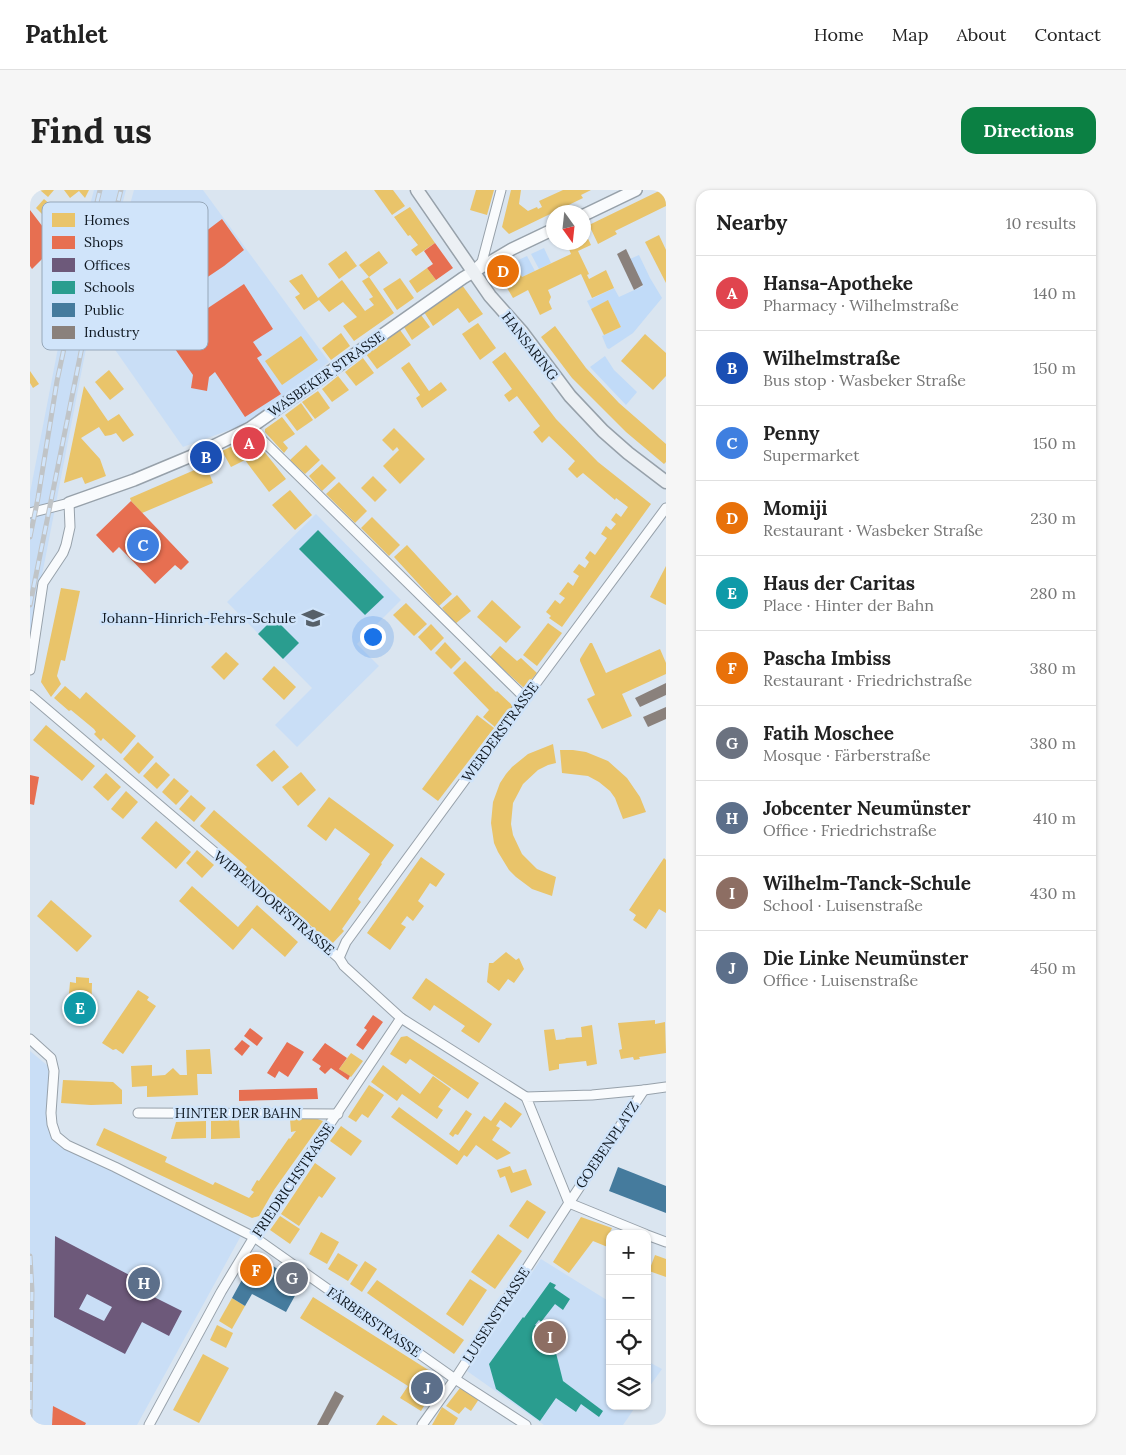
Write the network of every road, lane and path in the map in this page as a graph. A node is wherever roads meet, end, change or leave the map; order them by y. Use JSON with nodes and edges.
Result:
{"nodes":[{"id":1,"x":417,"y":190,"type":"edge"},
{"id":2,"x":501,"y":190,"type":"edge"},
{"id":3,"x":636,"y":190,"type":"edge"},
{"id":4,"x":591,"y":212,"type":"edge"},
{"id":5,"x":546,"y":233,"type":"edge"},
{"id":6,"x":473,"y":271,"type":"junction"},
{"id":7,"x":250,"y":428,"type":"junction"},
{"id":8,"x":666,"y":482,"type":"edge"},
{"id":9,"x":69,"y":503,"type":"junction"},
{"id":10,"x":666,"y":508,"type":"edge"},
{"id":11,"x":30,"y":513,"type":"edge"},
{"id":12,"x":30,"y":670,"type":"edge"},
{"id":13,"x":30,"y":695,"type":"edge"},
{"id":14,"x":525,"y":698,"type":"junction"},
{"id":15,"x":339,"y":958,"type":"junction"},
{"id":16,"x":401,"y":1018,"type":"junction"},
{"id":17,"x":30,"y":1039,"type":"edge"},
{"id":18,"x":666,"y":1087,"type":"edge"},
{"id":19,"x":644,"y":1090,"type":"junction"},
{"id":20,"x":526,"y":1098,"type":"junction"},
{"id":21,"x":138,"y":1113,"type":"dead end"},
{"id":22,"x":338,"y":1114,"type":"junction"},
{"id":23,"x":569,"y":1204,"type":"junction"},
{"id":24,"x":636,"y":1230,"type":"edge"},
{"id":25,"x":651,"y":1236,"type":"edge"},
{"id":26,"x":254,"y":1237,"type":"junction"},
{"id":27,"x":666,"y":1242,"type":"edge"},
{"id":28,"x":455,"y":1379,"type":"junction"},
{"id":29,"x":149,"y":1425,"type":"edge"},
{"id":30,"x":422,"y":1425,"type":"edge"},
{"id":31,"x":526,"y":1425,"type":"edge"}],
"edges":[{"from":1,"to":6,"type":"main road","name":"HANSARING"},
{"from":2,"to":6,"type":"street"},
{"from":3,"to":4,"type":"street"},
{"from":5,"to":6,"type":"street","name":"WASBEKER STRASSE"},
{"from":6,"to":7,"type":"street","name":"WASBEKER STRASSE"},
{"from":6,"to":8,"type":"main road","name":"HANSARING"},
{"from":7,"to":9,"type":"street","name":"WASBEKER STRASSE"},
{"from":7,"to":14,"type":"street"},
{"from":9,"to":11,"type":"street","name":"WASBEKER STRASSE"},
{"from":9,"to":12,"type":"street"},
{"from":10,"to":14,"type":"street","name":"WERDERSTRASSE"},
{"from":13,"to":15,"type":"street","name":"WIPPENDORFSTRASSE"},
{"from":14,"to":15,"type":"street","name":"WERDERSTRASSE"},
{"from":15,"to":16,"type":"street","name":"WIPPENDORFSTRASSE"},
{"from":16,"to":20,"type":"street","name":"WIPPENDORFSTRASSE"},
{"from":16,"to":22,"type":"street","name":"FRIEDRICHSTRASSE"},
{"from":17,"to":26,"type":"street","name":"FÄRBERSTRASSE"},
{"from":18,"to":19,"type":"street"},
{"from":19,"to":20,"type":"street","name":"GOEBENPLATZ"},
{"from":19,"to":23,"type":"street","name":"GOEBENPLATZ"},
{"from":20,"to":23,"type":"street","name":"GOEBENPLATZ"},
{"from":21,"to":22,"type":"street","name":"HINTER DER BAHN"},
{"from":22,"to":26,"type":"street","name":"FRIEDRICHSTRASSE"},
{"from":23,"to":24,"type":"street"},
{"from":23,"to":28,"type":"street","name":"LUISENSTRASSE"},
{"from":25,"to":27,"type":"street"},
{"from":26,"to":28,"type":"street","name":"FÄRBERSTRASSE"},
{"from":26,"to":29,"type":"street","name":"FRIEDRICHSTRASSE"},
{"from":28,"to":30,"type":"street","name":"LUISENSTRASSE"},
{"from":28,"to":31,"type":"street","name":"FÄRBERSTRASSE"}]}
